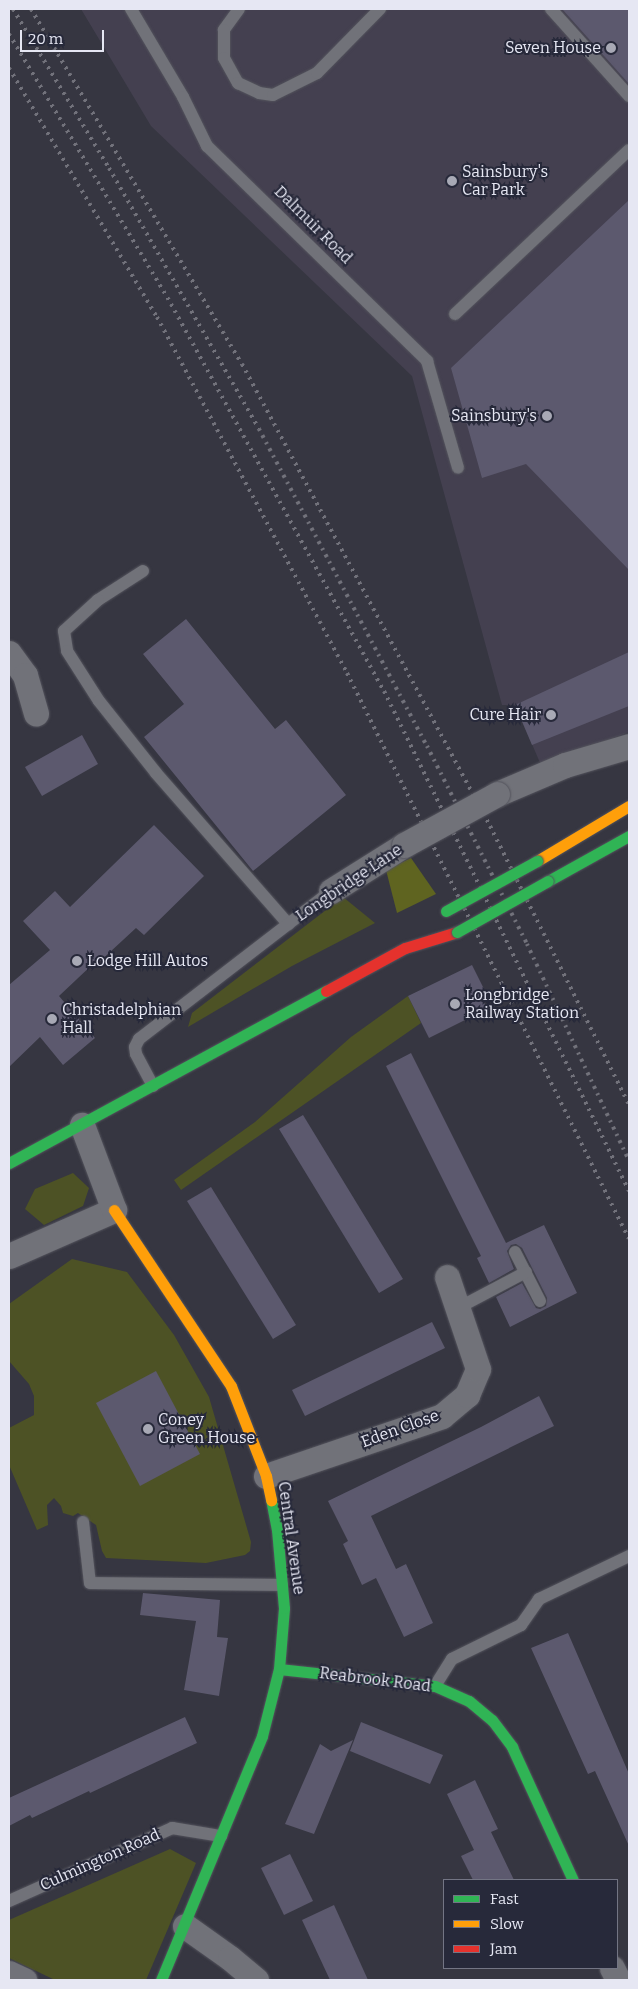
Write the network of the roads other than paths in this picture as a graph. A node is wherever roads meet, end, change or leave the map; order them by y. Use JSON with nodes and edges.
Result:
{"nodes":[{"id":1,"x":130,"y":9,"type":"edge"},
{"id":2,"x":239,"y":9,"type":"edge"},
{"id":3,"x":380,"y":9,"type":"edge"},
{"id":4,"x":550,"y":9,"type":"edge"},
{"id":5,"x":629,"y":96,"type":"edge"},
{"id":6,"x":629,"y":150,"type":"edge"},
{"id":7,"x":455,"y":314,"type":"dead end"},
{"id":8,"x":458,"y":468,"type":"dead end"},
{"id":9,"x":143,"y":571,"type":"dead end"},
{"id":10,"x":9,"y":654,"type":"edge"},
{"id":11,"x":36,"y":714,"type":"dead end"},
{"id":12,"x":629,"y":746,"type":"edge"},
{"id":13,"x":629,"y":806,"type":"edge"},
{"id":14,"x":629,"y":836,"type":"edge"},
{"id":15,"x":331,"y":891,"type":"joint"},
{"id":16,"x":442,"y":914,"type":"dead end"},
{"id":17,"x":288,"y":924,"type":"junction"},
{"id":18,"x":425,"y":930,"type":"dead end"},
{"id":19,"x":405,"y":948,"type":"junction"},
{"id":20,"x":153,"y":1086,"type":"junction"},
{"id":21,"x":82,"y":1125,"type":"junction"},
{"id":22,"x":9,"y":1163,"type":"edge"},
{"id":23,"x":114,"y":1210,"type":"junction"},
{"id":24,"x":12,"y":1252,"type":"edge"},
{"id":25,"x":515,"y":1252,"type":"dead end"},
{"id":26,"x":526,"y":1272,"type":"junction"},
{"id":27,"x":447,"y":1276,"type":"dead end"},
{"id":28,"x":540,"y":1301,"type":"dead end"},
{"id":29,"x":458,"y":1308,"type":"junction"},
{"id":30,"x":266,"y":1476,"type":"junction"},
{"id":31,"x":84,"y":1522,"type":"dead end"},
{"id":32,"x":629,"y":1556,"type":"edge"},
{"id":33,"x":282,"y":1586,"type":"junction"},
{"id":34,"x":279,"y":1670,"type":"junction"},
{"id":35,"x":434,"y":1686,"type":"junction"},
{"id":36,"x":221,"y":1836,"type":"junction"},
{"id":37,"x":573,"y":1879,"type":"edge"},
{"id":38,"x":9,"y":1901,"type":"edge"},
{"id":39,"x":185,"y":1926,"type":"junction"},
{"id":40,"x":9,"y":1973,"type":"edge"},
{"id":41,"x":24,"y":1980,"type":"edge"},
{"id":42,"x":161,"y":1980,"type":"edge"},
{"id":43,"x":256,"y":1980,"type":"edge"}],
"edges":[{"from":1,"to":8,"type":"lane","name":"Dalmuir Road"},
{"from":2,"to":3,"type":"lane"},
{"from":4,"to":5,"type":"lane"},
{"from":6,"to":7,"type":"lane"},
{"from":9,"to":17,"type":"lane"},
{"from":10,"to":11,"type":"street"},
{"from":12,"to":15,"type":"street","name":"Longbridge Lane","bridge":true},
{"from":13,"to":16,"type":"street","bridge":true},
{"from":14,"to":19,"type":"street","bridge":true},
{"from":15,"to":17,"type":"lane","name":"Longbridge Lane"},
{"from":17,"to":20,"type":"lane","name":"Longbridge Lane"},
{"from":18,"to":19,"type":"street"},
{"from":19,"to":20,"type":"street"},
{"from":20,"to":21,"type":"street"},
{"from":21,"to":22,"type":"street"},
{"from":21,"to":23,"type":"street"},
{"from":23,"to":24,"type":"street"},
{"from":23,"to":30,"type":"street","name":"Central Avenue"},
{"from":25,"to":26,"type":"lane"},
{"from":26,"to":28,"type":"lane"},
{"from":26,"to":29,"type":"lane"},
{"from":27,"to":29,"type":"street","name":"Eden Close"},
{"from":29,"to":30,"type":"street","name":"Eden Close"},
{"from":30,"to":33,"type":"street","name":"Central Avenue"},
{"from":31,"to":33,"type":"lane"},
{"from":32,"to":35,"type":"lane"},
{"from":33,"to":34,"type":"street","name":"Central Avenue"},
{"from":34,"to":35,"type":"street","name":"Reabrook Road"},
{"from":34,"to":36,"type":"street","name":"Central Avenue"},
{"from":35,"to":37,"type":"street","name":"Reabrook Road"},
{"from":36,"to":38,"type":"lane","name":"Culmington Road"},
{"from":36,"to":39,"type":"street","name":"Central Avenue"},
{"from":39,"to":42,"type":"street","name":"Central Avenue"},
{"from":39,"to":43,"type":"street"},
{"from":40,"to":41,"type":"street"}]}
